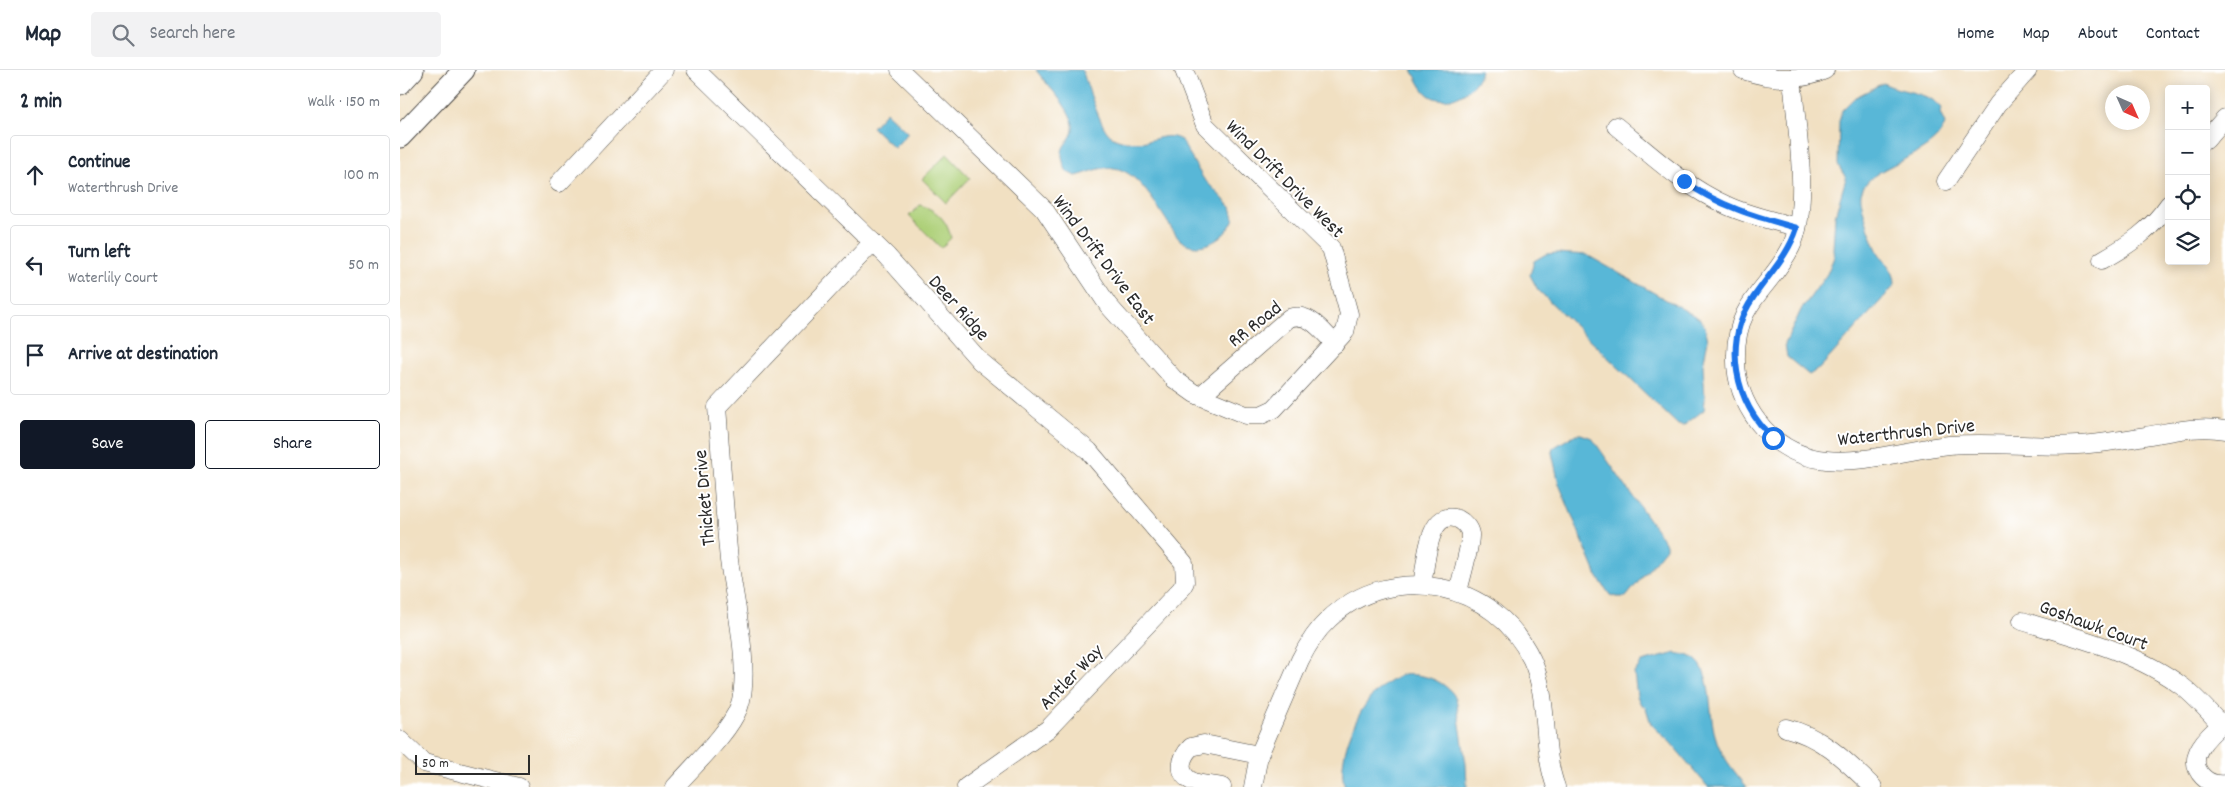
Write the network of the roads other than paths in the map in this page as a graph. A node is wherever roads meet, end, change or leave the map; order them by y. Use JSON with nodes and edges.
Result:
{"nodes":[{"id":1,"x":413,"y":70,"type":"edge"},
{"id":2,"x":464,"y":70,"type":"edge"},
{"id":3,"x":664,"y":70,"type":"edge"},
{"id":4,"x":696,"y":70,"type":"edge"},
{"id":5,"x":900,"y":70,"type":"edge"},
{"id":6,"x":1184,"y":70,"type":"edge"},
{"id":7,"x":1743,"y":70,"type":"edge"},
{"id":8,"x":1824,"y":70,"type":"edge"},
{"id":9,"x":2028,"y":70,"type":"edge"},
{"id":10,"x":1792,"y":78,"type":"junction"},
{"id":11,"x":400,"y":84,"type":"edge"},
{"id":12,"x":2225,"y":118,"type":"edge"},
{"id":13,"x":1616,"y":126,"type":"dead end"},
{"id":14,"x":2210,"y":135,"type":"edge"},
{"id":15,"x":400,"y":137,"type":"edge"},
{"id":16,"x":1946,"y":181,"type":"dead end"},
{"id":17,"x":559,"y":183,"type":"dead end"},
{"id":18,"x":2165,"y":209,"type":"edge"},
{"id":19,"x":1797,"y":228,"type":"junction"},
{"id":20,"x":873,"y":242,"type":"junction"},
{"id":21,"x":2102,"y":260,"type":"dead end"},
{"id":22,"x":1335,"y":344,"type":"junction"},
{"id":23,"x":1200,"y":396,"type":"junction"},
{"id":24,"x":2225,"y":430,"type":"edge"},
{"id":25,"x":1186,"y":575,"type":"joint"},
{"id":26,"x":1422,"y":585,"type":"junction"},
{"id":27,"x":1458,"y":592,"type":"junction"},
{"id":28,"x":2022,"y":621,"type":"dead end"},
{"id":29,"x":2223,"y":723,"type":"edge"},
{"id":30,"x":1786,"y":728,"type":"dead end"},
{"id":31,"x":400,"y":740,"type":"edge"},
{"id":32,"x":1259,"y":756,"type":"junction"},
{"id":33,"x":2225,"y":784,"type":"edge"},
{"id":34,"x":519,"y":787,"type":"edge"},
{"id":35,"x":675,"y":787,"type":"edge"},
{"id":36,"x":966,"y":787,"type":"edge"},
{"id":37,"x":1222,"y":787,"type":"edge"},
{"id":38,"x":1253,"y":787,"type":"edge"},
{"id":39,"x":1556,"y":787,"type":"edge"},
{"id":40,"x":1873,"y":787,"type":"edge"}],
"edges":[{"from":1,"to":11,"type":"main road"},
{"from":2,"to":15,"type":"main road"},
{"from":3,"to":17,"type":"street"},
{"from":4,"to":20,"type":"street","name":"Deer Ridge"},
{"from":5,"to":23,"type":"street","name":"Wind Drift Drive East"},
{"from":6,"to":22,"type":"street","name":"Wind Drift Drive West"},
{"from":7,"to":10,"type":"street"},
{"from":8,"to":10,"type":"street"},
{"from":9,"to":16,"type":"street"},
{"from":10,"to":19,"type":"street","name":"Waterthrush Drive"},
{"from":12,"to":14,"type":"street"},
{"from":13,"to":19,"type":"street"},
{"from":18,"to":21,"type":"street"},
{"from":19,"to":24,"type":"street","name":"Waterthrush Drive"},
{"from":20,"to":25,"type":"street","name":"Deer Ridge"},
{"from":20,"to":35,"type":"street","name":"Thicket Drive"},
{"from":22,"to":23,"type":"street","name":"Wind Drift Drive East"},
{"from":22,"to":23,"type":"street","name":"RR Road"},
{"from":25,"to":36,"type":"street","name":"Antler Way"},
{"from":26,"to":27,"type":"street"},
{"from":26,"to":27,"type":"street"},
{"from":26,"to":32,"type":"street"},
{"from":27,"to":39,"type":"street"},
{"from":28,"to":29,"type":"street","name":"Goshawk Court"},
{"from":29,"to":33,"type":"street"},
{"from":30,"to":40,"type":"street"},
{"from":31,"to":34,"type":"street"},
{"from":32,"to":37,"type":"street"},
{"from":32,"to":38,"type":"street"}]}
